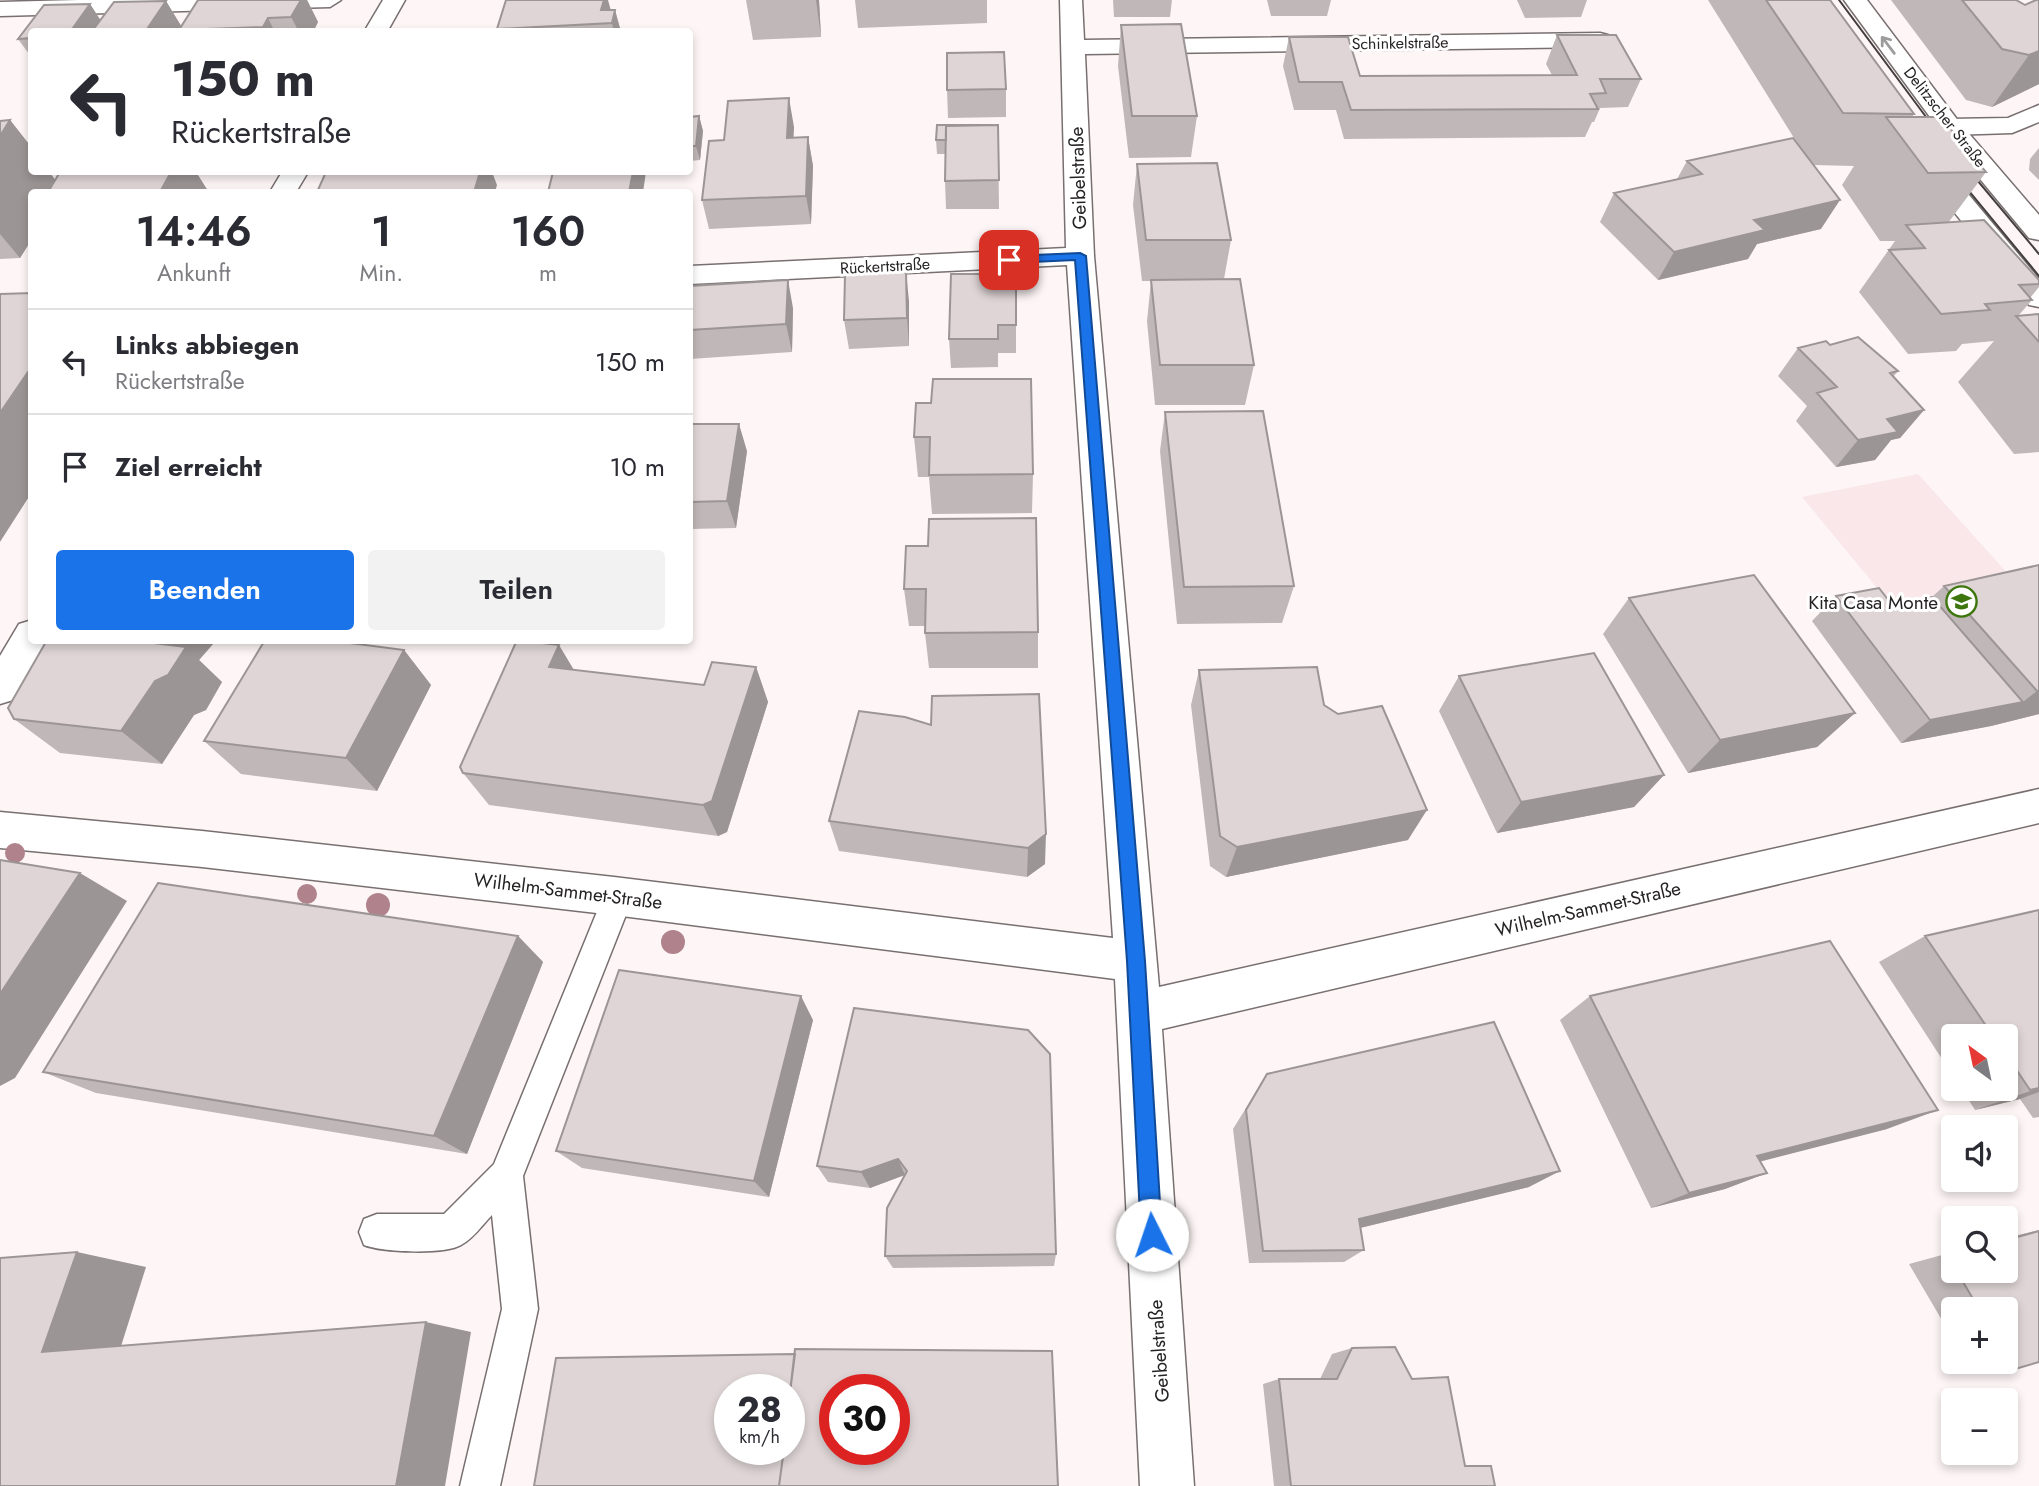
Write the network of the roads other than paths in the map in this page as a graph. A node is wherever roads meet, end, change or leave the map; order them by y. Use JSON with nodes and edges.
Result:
{"nodes":[{"id":1,"x":330,"y":0,"type":"edge"},
{"id":2,"x":394,"y":0,"type":"edge"},
{"id":3,"x":1071,"y":0,"type":"edge"},
{"id":4,"x":1855,"y":0,"type":"edge"},
{"id":5,"x":0,"y":9,"type":"edge"},
{"id":6,"x":377,"y":28,"type":"edge"},
{"id":7,"x":1600,"y":40,"type":"edge"},
{"id":8,"x":1073,"y":47,"type":"junction"},
{"id":9,"x":2039,"y":113,"type":"edge"},
{"id":10,"x":1950,"y":127,"type":"junction"},
{"id":11,"x":1917,"y":149,"type":"edge"},
{"id":12,"x":2039,"y":232,"type":"edge"},
{"id":13,"x":1080,"y":256,"type":"junction"},
{"id":14,"x":693,"y":275,"type":"edge"},
{"id":15,"x":2039,"y":298,"type":"edge"},
{"id":16,"x":28,"y":641,"type":"edge"},
{"id":17,"x":0,"y":690,"type":"edge"},
{"id":18,"x":2039,"y":806,"type":"edge"},
{"id":19,"x":0,"y":830,"type":"edge"},
{"id":20,"x":618,"y":897,"type":"junction"},
{"id":21,"x":1136,"y":961,"type":"junction"},
{"id":22,"x":1138,"y":1013,"type":"junction"},
{"id":23,"x":506,"y":1176,"type":"junction"},
{"id":24,"x":377,"y":1232,"type":"dead end"},
{"id":25,"x":480,"y":1486,"type":"edge"},
{"id":26,"x":1167,"y":1486,"type":"edge"}],
"edges":[{"from":1,"to":5,"type":"street"},
{"from":2,"to":6,"type":"street"},
{"from":3,"to":8,"type":"street","name":"Geibelstraße"},
{"from":10,"to":4,"type":"street","name":"Delitzscher Straße","one_way":true},
{"from":7,"to":8,"type":"street","name":"Schinkelstraße"},
{"from":8,"to":13,"type":"street","name":"Geibelstraße"},
{"from":9,"to":10,"type":"street"},
{"from":10,"to":12,"type":"street","name":"Delitzscher Straße"},
{"from":11,"to":15,"type":"street"},
{"from":13,"to":14,"type":"street","name":"Rückertstraße"},
{"from":13,"to":21,"type":"street","name":"Geibelstraße"},
{"from":16,"to":17,"type":"street"},
{"from":18,"to":22,"type":"street","name":"Wilhelm-Sammet-Straße"},
{"from":19,"to":20,"type":"street","name":"Wilhelm-Sammet-Straße"},
{"from":20,"to":21,"type":"street","name":"Wilhelm-Sammet-Straße"},
{"from":20,"to":23,"type":"lane"},
{"from":21,"to":22,"type":"street","name":"Geibelstraße"},
{"from":22,"to":26,"type":"street","name":"Geibelstraße"},
{"from":23,"to":24,"type":"lane"},
{"from":23,"to":25,"type":"lane"}]}
